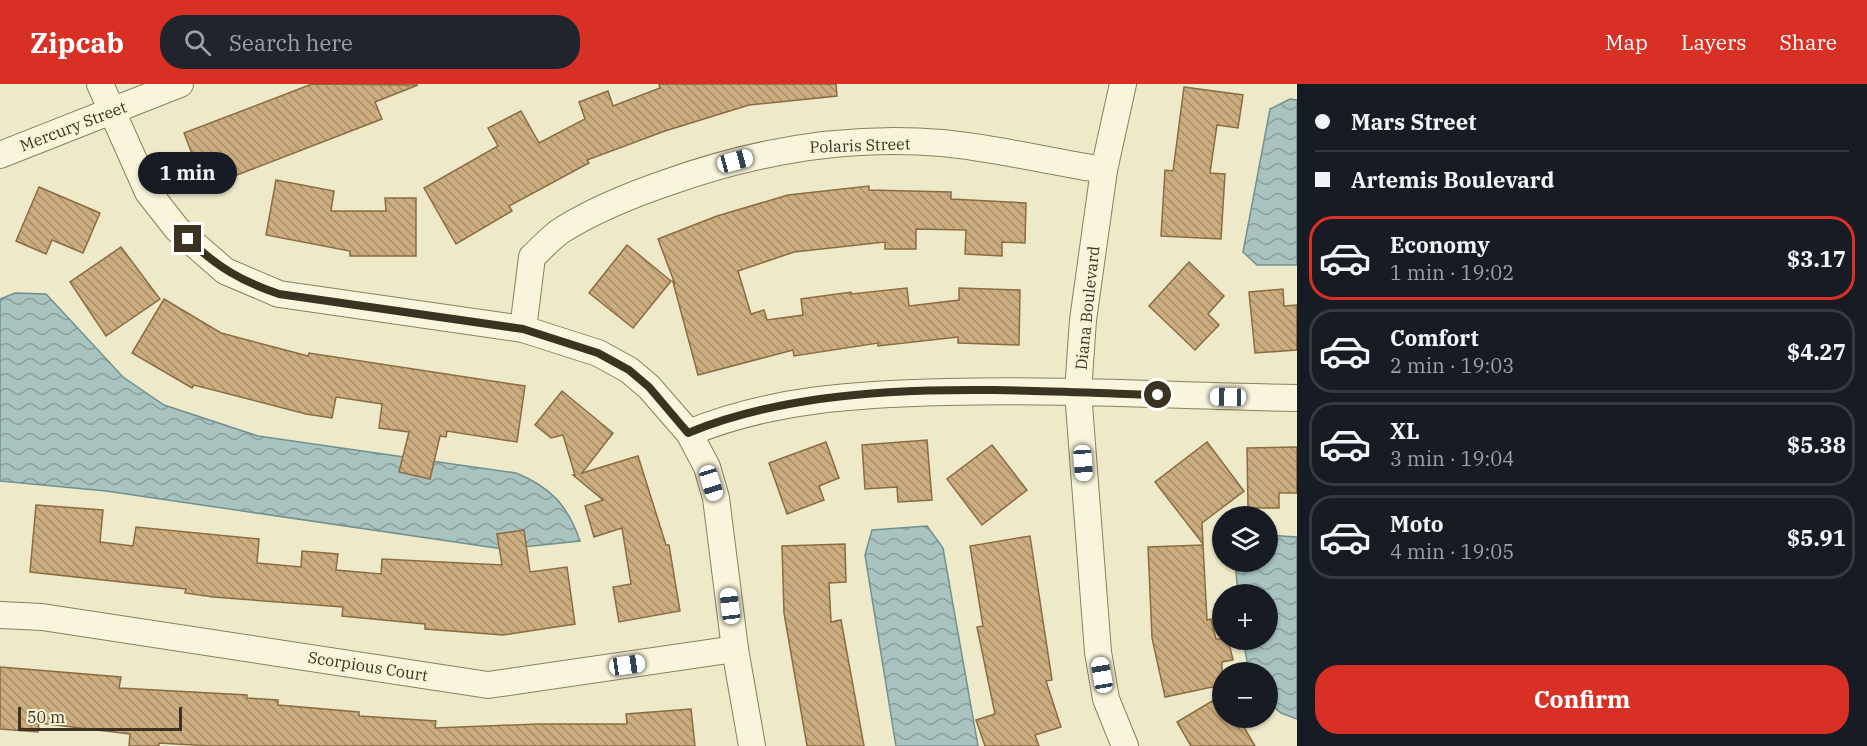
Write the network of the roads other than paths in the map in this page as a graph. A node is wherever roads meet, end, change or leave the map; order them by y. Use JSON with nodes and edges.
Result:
{"nodes":[{"id":1,"x":100,"y":84,"type":"edge"},
{"id":2,"x":180,"y":84,"type":"edge"},
{"id":3,"x":1123,"y":84,"type":"edge"},
{"id":4,"x":111,"y":111,"type":"junction"},
{"id":5,"x":0,"y":155,"type":"edge"},
{"id":6,"x":1104,"y":170,"type":"junction"},
{"id":7,"x":523,"y":329,"type":"junction"},
{"id":8,"x":1078,"y":392,"type":"junction"},
{"id":9,"x":1297,"y":398,"type":"edge"},
{"id":10,"x":688,"y":433,"type":"junction"},
{"id":11,"x":0,"y":615,"type":"edge"},
{"id":12,"x":735,"y":649,"type":"junction"},
{"id":13,"x":752,"y":746,"type":"edge"},
{"id":14,"x":1125,"y":746,"type":"edge"}],
"edges":[{"from":1,"to":4,"type":"street"},
{"from":2,"to":4,"type":"street","name":"Mercury Street"},
{"from":3,"to":6,"type":"street","name":"Diana Boulevard"},
{"from":4,"to":5,"type":"street","name":"Mercury Street"},
{"from":4,"to":7,"type":"street"},
{"from":6,"to":7,"type":"street","name":"Polaris Street"},
{"from":6,"to":8,"type":"street","name":"Diana Boulevard"},
{"from":7,"to":10,"type":"street"},
{"from":8,"to":9,"type":"street"},
{"from":8,"to":10,"type":"street"},
{"from":8,"to":14,"type":"street","name":"Diana Boulevard"},
{"from":10,"to":12,"type":"street"},
{"from":11,"to":12,"type":"street","name":"Scorpious Court"},
{"from":12,"to":13,"type":"street"}]}
